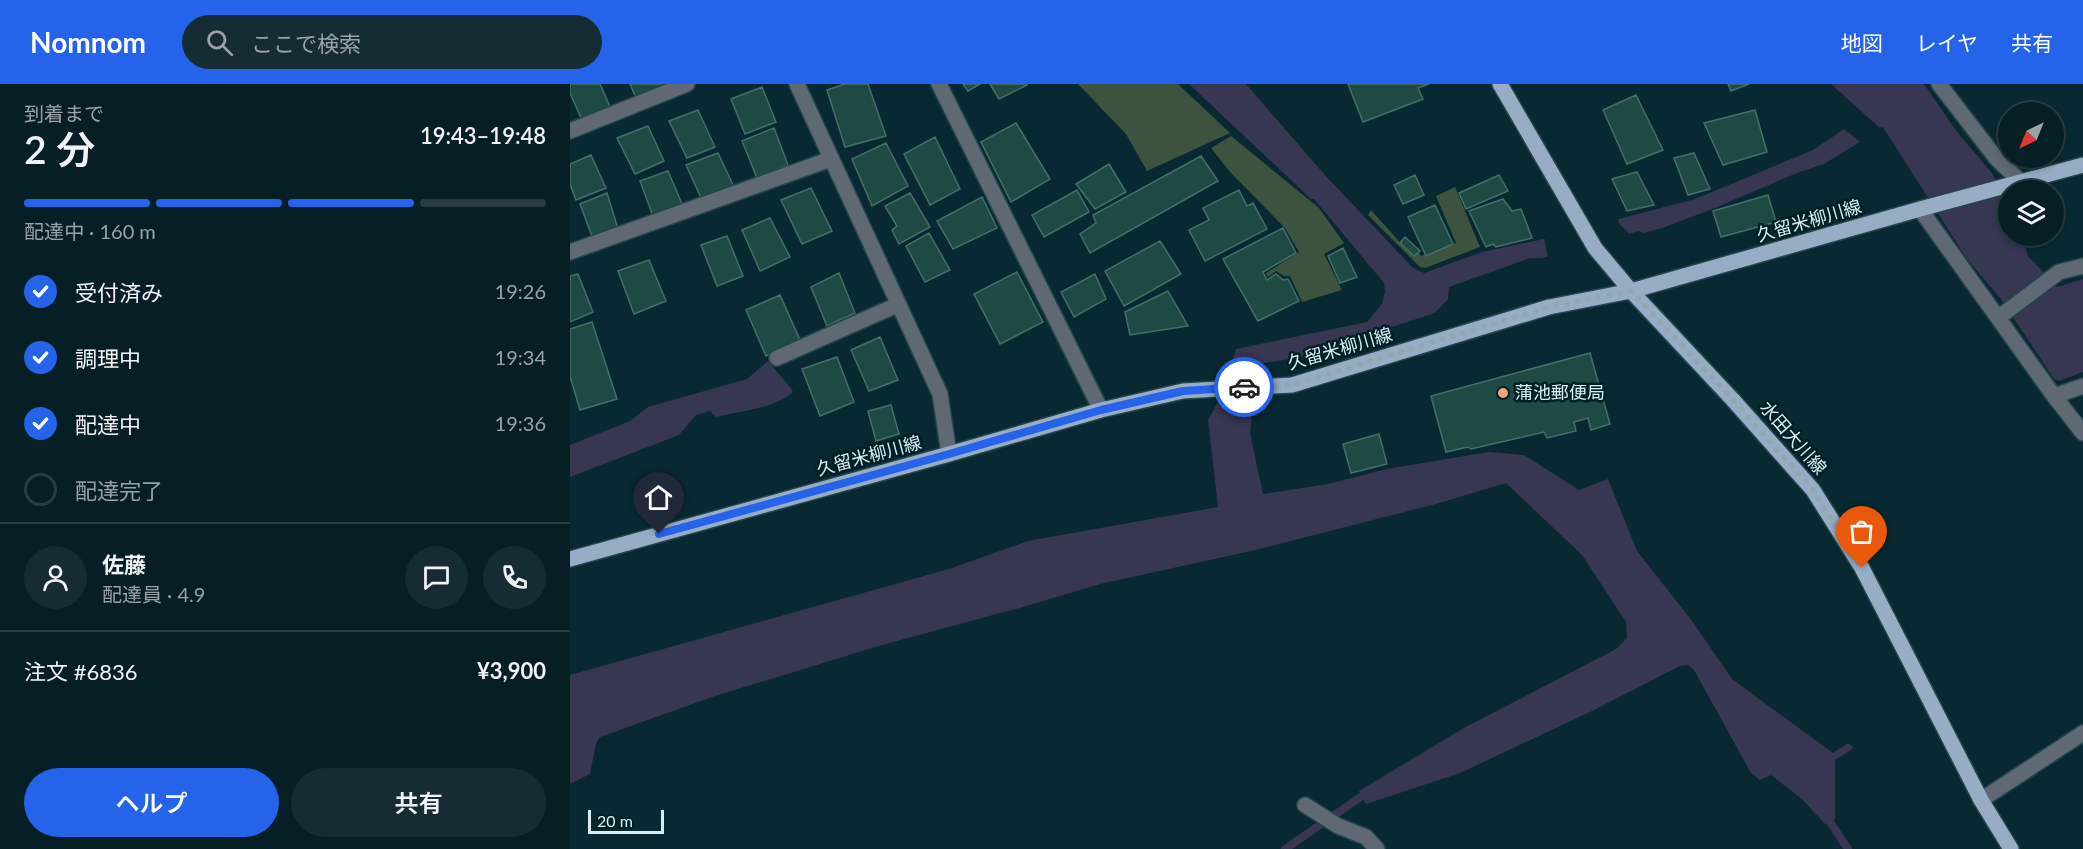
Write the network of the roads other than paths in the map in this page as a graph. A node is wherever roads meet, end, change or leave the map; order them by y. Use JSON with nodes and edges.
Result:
{"nodes":[{"id":1,"x":687,"y":84,"type":"edge"},
{"id":2,"x":797,"y":84,"type":"edge"},
{"id":3,"x":939,"y":84,"type":"edge"},
{"id":4,"x":1500,"y":84,"type":"edge"},
{"id":5,"x":1939,"y":84,"type":"edge"},
{"id":6,"x":570,"y":131,"type":"edge"},
{"id":7,"x":831,"y":159,"type":"junction"},
{"id":8,"x":2083,"y":165,"type":"edge"},
{"id":9,"x":2019,"y":180,"type":"edge"},
{"id":10,"x":2028,"y":180,"type":"edge"},
{"id":11,"x":1998,"y":188,"type":"edge"},
{"id":12,"x":1924,"y":208,"type":"junction"},
{"id":13,"x":570,"y":252,"type":"edge"},
{"id":14,"x":2083,"y":266,"type":"edge"},
{"id":15,"x":1631,"y":291,"type":"junction"},
{"id":16,"x":897,"y":305,"type":"junction"},
{"id":17,"x":1998,"y":318,"type":"junction"},
{"id":18,"x":777,"y":358,"type":"dead end"},
{"id":19,"x":2083,"y":386,"type":"edge"},
{"id":20,"x":2054,"y":396,"type":"junction"},
{"id":21,"x":1101,"y":410,"type":"junction"},
{"id":22,"x":2083,"y":433,"type":"edge"},
{"id":23,"x":949,"y":454,"type":"junction"},
{"id":24,"x":570,"y":559,"type":"edge"},
{"id":25,"x":2083,"y":733,"type":"edge"},
{"id":26,"x":1981,"y":800,"type":"junction"},
{"id":27,"x":1305,"y":805,"type":"dead end"},
{"id":28,"x":1377,"y":849,"type":"edge"},
{"id":29,"x":2011,"y":849,"type":"edge"}],
"edges":[{"from":1,"to":6,"type":"street"},
{"from":2,"to":7,"type":"street"},
{"from":3,"to":21,"type":"street"},
{"from":4,"to":15,"type":"main road","name":"水田大川線"},
{"from":5,"to":9,"type":"street"},
{"from":7,"to":13,"type":"street"},
{"from":7,"to":16,"type":"street"},
{"from":8,"to":10,"type":"main road","name":"久留米柳川線"},
{"from":11,"to":12,"type":"main road","name":"久留米柳川線"},
{"from":12,"to":15,"type":"main road","name":"久留米柳川線"},
{"from":12,"to":17,"type":"street"},
{"from":14,"to":17,"type":"street"},
{"from":15,"to":21,"type":"main road","name":"久留米柳川線"},
{"from":15,"to":26,"type":"main road","name":"水田大川線"},
{"from":16,"to":18,"type":"street"},
{"from":16,"to":23,"type":"street"},
{"from":17,"to":20,"type":"street"},
{"from":19,"to":20,"type":"street"},
{"from":20,"to":22,"type":"street"},
{"from":21,"to":23,"type":"main road","name":"久留米柳川線"},
{"from":23,"to":24,"type":"main road","name":"久留米柳川線"},
{"from":25,"to":26,"type":"street"},
{"from":26,"to":29,"type":"main road","name":"水田大川線"},
{"from":27,"to":28,"type":"street"}]}
